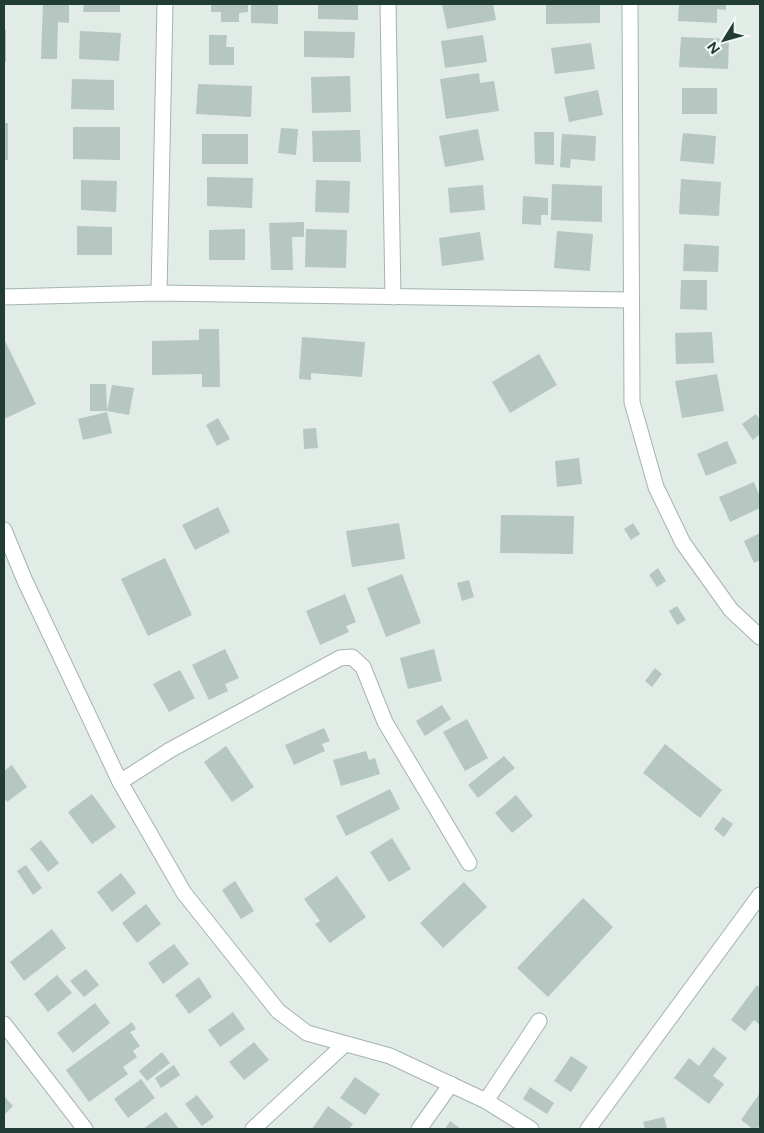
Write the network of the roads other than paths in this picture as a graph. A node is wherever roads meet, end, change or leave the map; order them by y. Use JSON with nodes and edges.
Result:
{"nodes":[{"id":1,"x":165,"y":4,"type":"edge"},
{"id":2,"x":388,"y":4,"type":"edge"},
{"id":3,"x":630,"y":4,"type":"edge"},
{"id":4,"x":159,"y":293,"type":"junction"},
{"id":5,"x":4,"y":297,"type":"edge"},
{"id":6,"x":393,"y":297,"type":"junction"},
{"id":7,"x":631,"y":300,"type":"junction"},
{"id":8,"x":4,"y":530,"type":"edge"},
{"id":9,"x":760,"y":638,"type":"edge"},
{"id":10,"x":120,"y":782,"type":"junction"},
{"id":11,"x":469,"y":863,"type":"dead end"},
{"id":12,"x":760,"y":895,"type":"edge"},
{"id":13,"x":539,"y":1021,"type":"dead end"},
{"id":14,"x":4,"y":1024,"type":"edge"},
{"id":15,"x":345,"y":1044,"type":"junction"},
{"id":16,"x":451,"y":1084,"type":"junction"},
{"id":17,"x":486,"y":1101,"type":"junction"},
{"id":18,"x":85,"y":1129,"type":"edge"},
{"id":19,"x":253,"y":1129,"type":"edge"},
{"id":20,"x":419,"y":1129,"type":"edge"},
{"id":21,"x":531,"y":1129,"type":"edge"},
{"id":22,"x":588,"y":1129,"type":"edge"}],
"edges":[{"from":1,"to":4,"type":"street"},
{"from":2,"to":6,"type":"street"},
{"from":3,"to":7,"type":"street"},
{"from":4,"to":5,"type":"street"},
{"from":4,"to":6,"type":"street"},
{"from":6,"to":7,"type":"street"},
{"from":7,"to":9,"type":"street"},
{"from":8,"to":10,"type":"street"},
{"from":10,"to":11,"type":"street"},
{"from":10,"to":15,"type":"street"},
{"from":12,"to":22,"type":"street"},
{"from":13,"to":17,"type":"street"},
{"from":14,"to":18,"type":"street"},
{"from":15,"to":16,"type":"street"},
{"from":15,"to":19,"type":"street"},
{"from":16,"to":17,"type":"street"},
{"from":16,"to":20,"type":"street"},
{"from":17,"to":21,"type":"street"}]}
